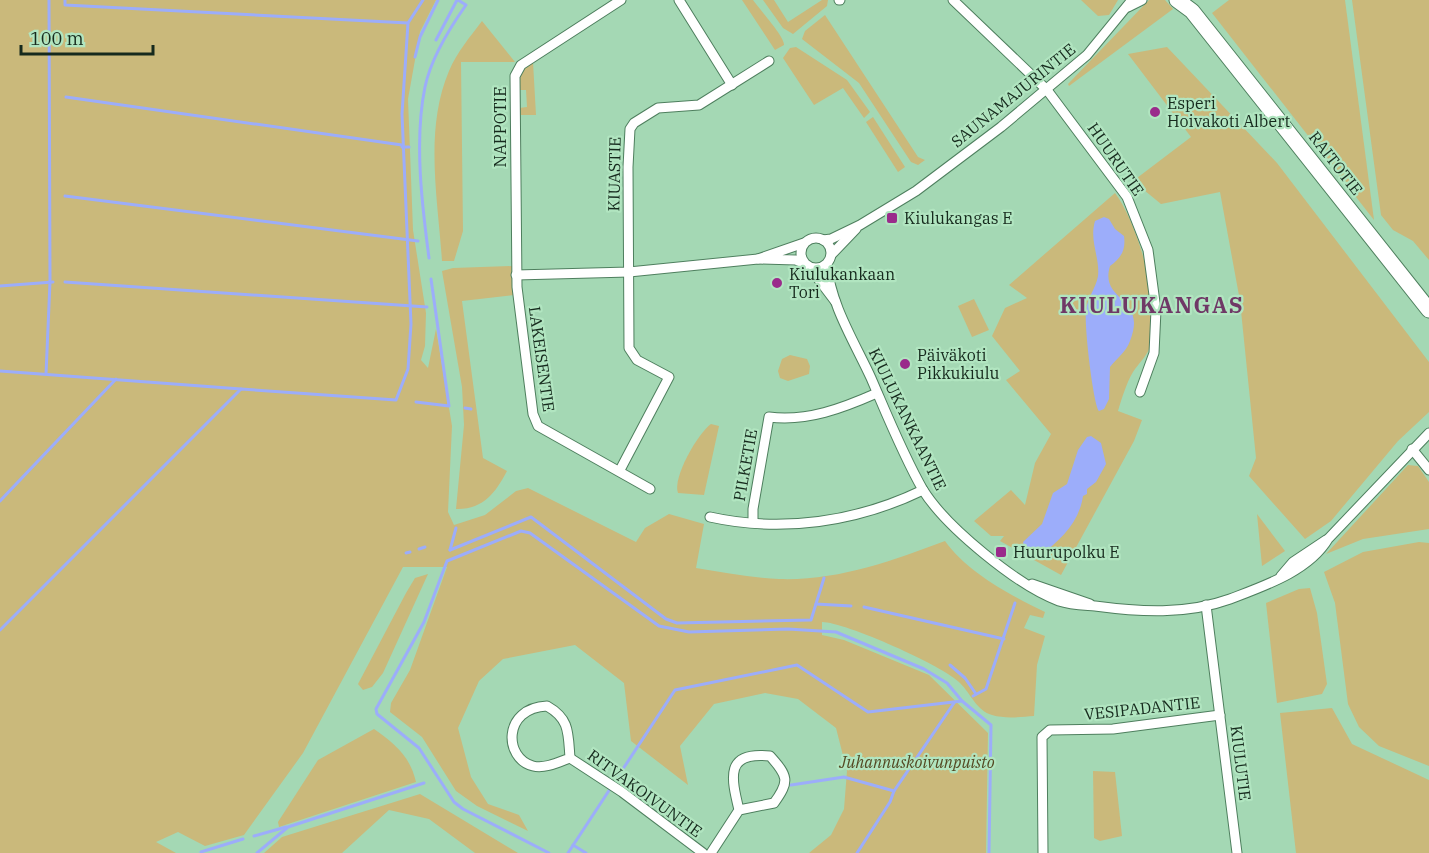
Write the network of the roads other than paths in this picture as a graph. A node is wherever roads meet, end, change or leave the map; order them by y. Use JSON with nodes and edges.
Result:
{"nodes":[{"id":1,"x":621,"y":0,"type":"edge"},
{"id":2,"x":679,"y":0,"type":"edge"},
{"id":3,"x":953,"y":0,"type":"edge"},
{"id":4,"x":1142,"y":0,"type":"edge"},
{"id":5,"x":1177,"y":0,"type":"edge"},
{"id":6,"x":1130,"y":4,"type":"edge"},
{"id":7,"x":1189,"y":5,"type":"edge"},
{"id":8,"x":769,"y":61,"type":"dead end"},
{"id":9,"x":732,"y":85,"type":"junction"},
{"id":10,"x":1047,"y":90,"type":"junction"},
{"id":11,"x":860,"y":225,"type":"junction"},
{"id":12,"x":823,"y":240,"type":"junction"},
{"id":13,"x":804,"y":243,"type":"junction"},
{"id":14,"x":831,"y":255,"type":"junction"},
{"id":15,"x":758,"y":260,"type":"junction"},
{"id":16,"x":827,"y":264,"type":"junction"},
{"id":17,"x":807,"y":265,"type":"junction"},
{"id":18,"x":629,"y":272,"type":"junction"},
{"id":19,"x":516,"y":275,"type":"junction"},
{"id":20,"x":835,"y":301,"type":"junction"},
{"id":21,"x":1429,"y":309,"type":"edge"},
{"id":22,"x":1140,"y":392,"type":"dead end"},
{"id":23,"x":877,"y":393,"type":"junction"},
{"id":24,"x":1429,"y":433,"type":"edge"},
{"id":25,"x":1412,"y":449,"type":"junction"},
{"id":26,"x":620,"y":470,"type":"junction"},
{"id":27,"x":1429,"y":470,"type":"edge"},
{"id":28,"x":650,"y":489,"type":"dead end"},
{"id":29,"x":923,"y":490,"type":"junction"},
{"id":30,"x":710,"y":517,"type":"dead end"},
{"id":31,"x":753,"y":522,"type":"junction"},
{"id":32,"x":1206,"y":606,"type":"junction"},
{"id":33,"x":1220,"y":715,"type":"junction"},
{"id":34,"x":570,"y":758,"type":"junction"},
{"id":35,"x":739,"y":810,"type":"junction"},
{"id":36,"x":703,"y":853,"type":"edge"},
{"id":37,"x":711,"y":853,"type":"edge"},
{"id":38,"x":1043,"y":853,"type":"edge"},
{"id":39,"x":1237,"y":853,"type":"edge"}],
"edges":[{"from":1,"to":19,"type":"street","name":"NAPPOTIE"},
{"from":2,"to":9,"type":"street"},
{"from":3,"to":10,"type":"street","name":"HUURUTIE"},
{"from":4,"to":6,"type":"street","name":"SAUNAMAJURINTIE"},
{"from":5,"to":7,"type":"main road","name":"RAITOTIE"},
{"from":6,"to":10,"type":"street","name":"SAUNAMAJURINTIE"},
{"from":7,"to":21,"type":"main road","name":"RAITOTIE"},
{"from":8,"to":9,"type":"street","name":"KIUASTIE"},
{"from":9,"to":18,"type":"street","name":"KIUASTIE"},
{"from":10,"to":11,"type":"street","name":"SAUNAMAJURINTIE"},
{"from":10,"to":22,"type":"street","name":"HUURUTIE"},
{"from":11,"to":12,"type":"street","name":"SAUNAMAJURINTIE"},
{"from":11,"to":14,"type":"street","name":"SAUNAMAJURINTIE"},
{"from":12,"to":13,"type":"street"},
{"from":12,"to":14,"type":"street"},
{"from":13,"to":15,"type":"street"},
{"from":13,"to":17,"type":"street"},
{"from":14,"to":16,"type":"street"},
{"from":15,"to":17,"type":"street"},
{"from":15,"to":18,"type":"street"},
{"from":16,"to":17,"type":"street"},
{"from":16,"to":20,"type":"street","name":"KIULUKANKAANTIE"},
{"from":17,"to":20,"type":"street","name":"KIULUKANKAANTIE"},
{"from":18,"to":19,"type":"street"},
{"from":18,"to":26,"type":"street"},
{"from":19,"to":26,"type":"street","name":"LAKEISENTIE"},
{"from":20,"to":23,"type":"street","name":"KIULUKANKAANTIE"},
{"from":23,"to":29,"type":"street","name":"KIULUKANKAANTIE"},
{"from":23,"to":31,"type":"street","name":"PILKETIE"},
{"from":24,"to":25,"type":"street","name":"KIULUKANKAANTIE"},
{"from":25,"to":27,"type":"street"},
{"from":25,"to":32,"type":"street","name":"KIULUKANKAANTIE"},
{"from":26,"to":28,"type":"street","name":"LAKEISENTIE"},
{"from":29,"to":31,"type":"street"},
{"from":29,"to":32,"type":"street","name":"KIULUKANKAANTIE"},
{"from":30,"to":31,"type":"street"},
{"from":32,"to":33,"type":"street","name":"KIULUTIE"},
{"from":33,"to":38,"type":"street","name":"VESIPADANTIE"},
{"from":33,"to":39,"type":"street","name":"KIULUTIE"},
{"from":34,"to":34,"type":"street","name":"RITVAKOIVUNTIE"},
{"from":34,"to":36,"type":"street","name":"RITVAKOIVUNTIE"},
{"from":35,"to":35,"type":"street"},
{"from":35,"to":37,"type":"street"}]}
